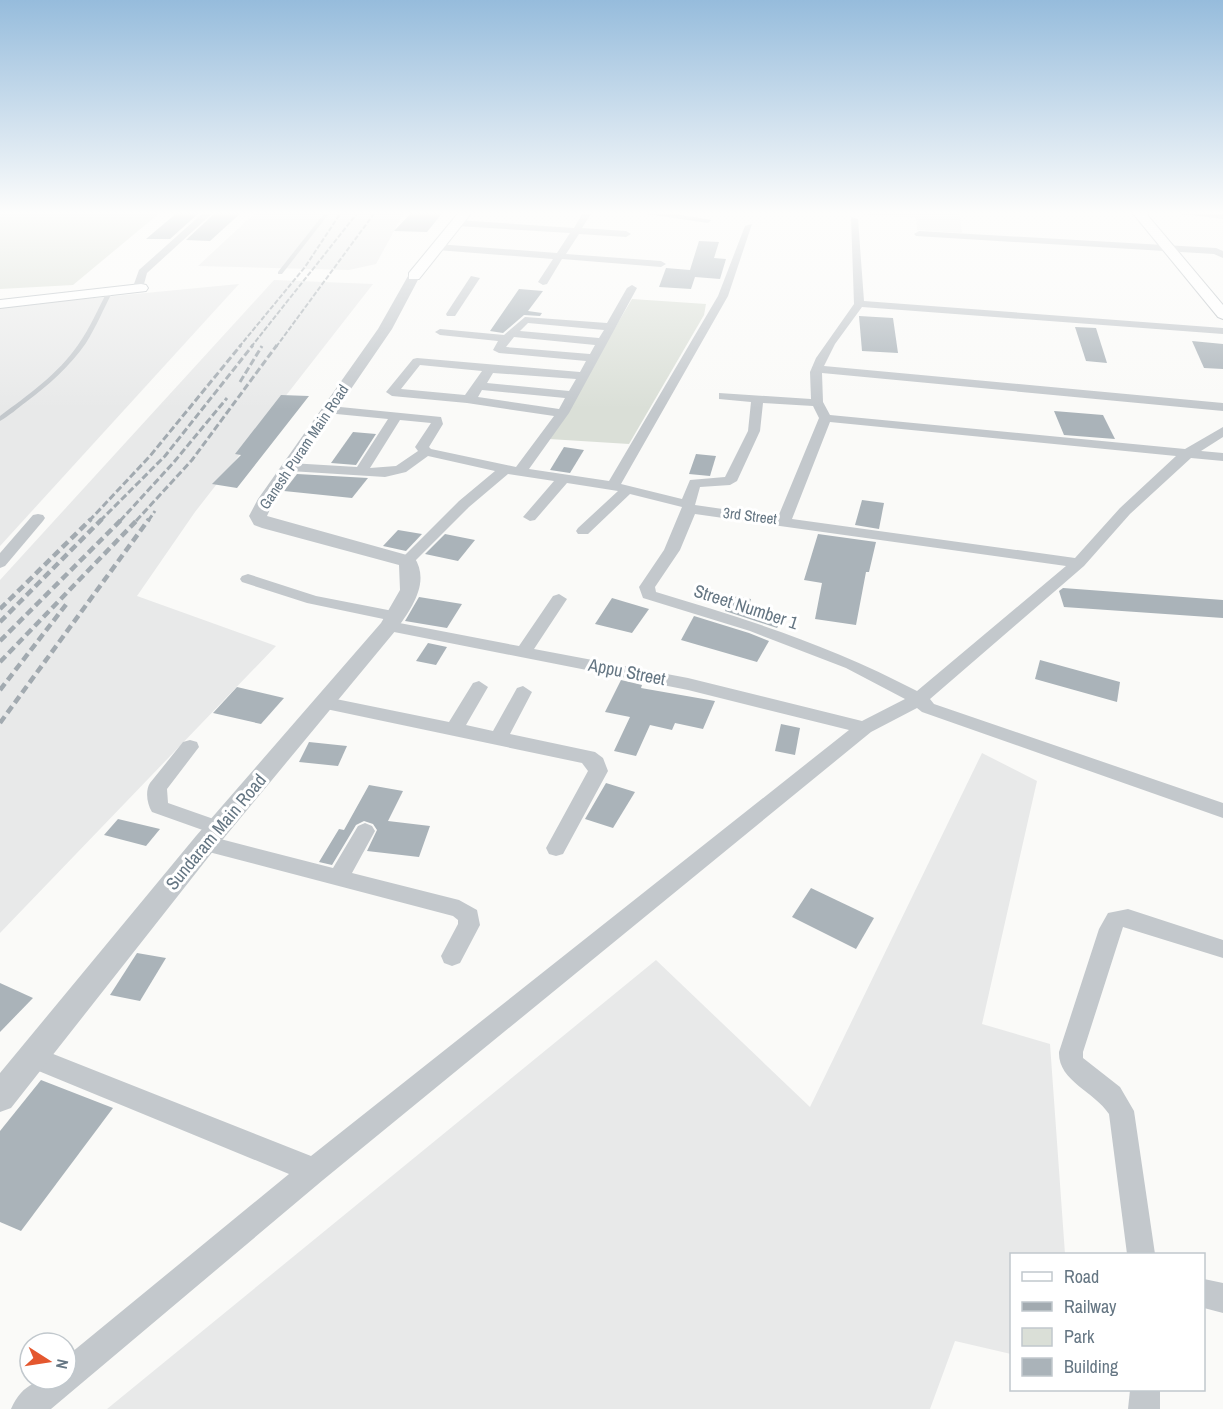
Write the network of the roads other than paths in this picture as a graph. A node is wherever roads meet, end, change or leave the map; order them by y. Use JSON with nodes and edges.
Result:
{"nodes":[{"id":1,"x":414,"y":276,"type":"edge"},
{"id":2,"x":140,"y":277,"type":"edge"},
{"id":3,"x":546,"y":277,"type":"edge"},
{"id":4,"x":730,"y":277,"type":"edge"},
{"id":5,"x":857,"y":277,"type":"edge"},
{"id":6,"x":1191,"y":277,"type":"edge"},
{"id":7,"x":475,"y":278,"type":"dead end"},
{"id":8,"x":543,"y":282,"type":"dead end"},
{"id":9,"x":140,"y":286,"type":"junction"},
{"id":10,"x":632,"y":288,"type":"dead end"},
{"id":11,"x":109,"y":293,"type":"junction"},
{"id":12,"x":0,"y":302,"type":"edge"},
{"id":13,"x":859,"y":304,"type":"junction"},
{"id":14,"x":451,"y":314,"type":"dead end"},
{"id":15,"x":1223,"y":314,"type":"edge"},
{"id":16,"x":612,"y":327,"type":"junction"},
{"id":17,"x":1223,"y":331,"type":"edge"},
{"id":18,"x":440,"y":332,"type":"dead end"},
{"id":19,"x":509,"y":337,"type":"junction"},
{"id":20,"x":603,"y":342,"type":"junction"},
{"id":21,"x":594,"y":358,"type":"junction"},
{"id":22,"x":493,"y":359,"type":"junction"},
{"id":23,"x":817,"y":369,"type":"junction"},
{"id":24,"x":584,"y":376,"type":"junction"},
{"id":25,"x":479,"y":386,"type":"junction"},
{"id":26,"x":573,"y":395,"type":"junction"},
{"id":27,"x":723,"y":396,"type":"dead end"},
{"id":28,"x":757,"y":398,"type":"junction"},
{"id":29,"x":467,"y":399,"type":"junction"},
{"id":30,"x":816,"y":403,"type":"junction"},
{"id":31,"x":1223,"y":407,"type":"edge"},
{"id":32,"x":330,"y":410,"type":"junction"},
{"id":33,"x":563,"y":413,"type":"junction"},
{"id":34,"x":397,"y":415,"type":"junction"},
{"id":35,"x":825,"y":418,"type":"junction"},
{"id":36,"x":0,"y":419,"type":"edge"},
{"id":37,"x":1223,"y":431,"type":"edge"},
{"id":38,"x":426,"y":452,"type":"junction"},
{"id":39,"x":1188,"y":453,"type":"junction"},
{"id":40,"x":1223,"y":457,"type":"edge"},
{"id":41,"x":290,"y":467,"type":"junction"},
{"id":42,"x":505,"y":469,"type":"junction"},
{"id":43,"x":522,"y":471,"type":"junction"},
{"id":44,"x":360,"y":472,"type":"junction"},
{"id":45,"x":566,"y":477,"type":"junction"},
{"id":46,"x":619,"y":488,"type":"junction"},
{"id":47,"x":689,"y":506,"type":"junction"},
{"id":48,"x":531,"y":517,"type":"dead end"},
{"id":49,"x":38,"y":518,"type":"dead end"},
{"id":50,"x":784,"y":520,"type":"junction"},
{"id":51,"x":584,"y":531,"type":"dead end"},
{"id":52,"x":406,"y":561,"type":"junction"},
{"id":53,"x":0,"y":563,"type":"edge"},
{"id":54,"x":1079,"y":563,"type":"junction"},
{"id":55,"x":248,"y":579,"type":"dead end"},
{"id":56,"x":559,"y":598,"type":"dead end"},
{"id":57,"x":391,"y":621,"type":"junction"},
{"id":58,"x":524,"y":651,"type":"junction"},
{"id":59,"x":479,"y":687,"type":"dead end"},
{"id":60,"x":523,"y":692,"type":"dead end"},
{"id":61,"x":919,"y":699,"type":"junction"},
{"id":62,"x":326,"y":703,"type":"junction"},
{"id":63,"x":455,"y":728,"type":"junction"},
{"id":64,"x":864,"y":728,"type":"junction"},
{"id":65,"x":499,"y":738,"type":"junction"},
{"id":66,"x":190,"y":747,"type":"dead end"},
{"id":67,"x":1223,"y":811,"type":"edge"},
{"id":68,"x":365,"y":831,"type":"dead end"},
{"id":69,"x":211,"y":836,"type":"junction"},
{"id":70,"x":556,"y":848,"type":"dead end"},
{"id":71,"x":339,"y":877,"type":"junction"},
{"id":72,"x":1223,"y":949,"type":"edge"},
{"id":73,"x":452,"y":956,"type":"dead end"},
{"id":74,"x":33,"y":1057,"type":"junction"},
{"id":75,"x":0,"y":1097,"type":"edge"},
{"id":76,"x":314,"y":1171,"type":"junction"},
{"id":77,"x":1141,"y":1253,"type":"edge"},
{"id":78,"x":1205,"y":1294,"type":"edge"},
{"id":79,"x":1223,"y":1298,"type":"edge"},
{"id":80,"x":78,"y":1367,"type":"edge"},
{"id":81,"x":49,"y":1391,"type":"edge"},
{"id":82,"x":1145,"y":1391,"type":"edge"},
{"id":83,"x":27,"y":1409,"type":"edge"},
{"id":84,"x":1144,"y":1409,"type":"edge"}],
"edges":[{"from":1,"to":32,"type":"street","name":"Ganesh Puram Main Road"},
{"from":2,"to":9,"type":"street"},
{"from":3,"to":8,"type":"street"},
{"from":4,"to":46,"type":"street"},
{"from":5,"to":13,"type":"street"},
{"from":6,"to":15,"type":"main road"},
{"from":7,"to":14,"type":"street"},
{"from":9,"to":11,"type":"main road"},
{"from":9,"to":12,"type":"main road"},
{"from":10,"to":16,"type":"street"},
{"from":11,"to":12,"type":"main road"},
{"from":11,"to":36,"type":"lane"},
{"from":13,"to":17,"type":"street"},
{"from":13,"to":23,"type":"street"},
{"from":16,"to":19,"type":"street"},
{"from":16,"to":20,"type":"street"},
{"from":18,"to":19,"type":"street"},
{"from":19,"to":20,"type":"street"},
{"from":19,"to":22,"type":"street"},
{"from":20,"to":21,"type":"street"},
{"from":21,"to":22,"type":"street"},
{"from":21,"to":24,"type":"street"},
{"from":22,"to":24,"type":"street"},
{"from":22,"to":25,"type":"street"},
{"from":22,"to":29,"type":"street"},
{"from":23,"to":30,"type":"street"},
{"from":23,"to":31,"type":"street"},
{"from":24,"to":26,"type":"street"},
{"from":25,"to":26,"type":"street"},
{"from":25,"to":29,"type":"street"},
{"from":26,"to":33,"type":"street"},
{"from":27,"to":28,"type":"street"},
{"from":28,"to":30,"type":"street"},
{"from":28,"to":47,"type":"street"},
{"from":29,"to":33,"type":"street"},
{"from":30,"to":35,"type":"street"},
{"from":32,"to":34,"type":"street"},
{"from":32,"to":41,"type":"street","name":"Ganesh Puram Main Road"},
{"from":33,"to":43,"type":"street"},
{"from":34,"to":38,"type":"street"},
{"from":34,"to":44,"type":"street"},
{"from":35,"to":39,"type":"street"},
{"from":35,"to":50,"type":"street"},
{"from":37,"to":39,"type":"street"},
{"from":38,"to":42,"type":"street","name":"3rd Street"},
{"from":38,"to":44,"type":"street"},
{"from":39,"to":40,"type":"street"},
{"from":39,"to":54,"type":"street"},
{"from":41,"to":44,"type":"street"},
{"from":41,"to":52,"type":"street","name":"Ganesh Puram Main Road"},
{"from":42,"to":43,"type":"street","name":"3rd Street"},
{"from":42,"to":52,"type":"street"},
{"from":43,"to":45,"type":"street","name":"3rd Street"},
{"from":45,"to":46,"type":"street","name":"3rd Street"},
{"from":45,"to":48,"type":"street"},
{"from":46,"to":47,"type":"street","name":"3rd Street"},
{"from":46,"to":51,"type":"street"},
{"from":47,"to":50,"type":"street","name":"3rd Street"},
{"from":47,"to":61,"type":"street","name":"Street Number 1"},
{"from":49,"to":53,"type":"street"},
{"from":50,"to":54,"type":"street","name":"3rd Street"},
{"from":52,"to":57,"type":"street","name":"Sundaram Main Road"},
{"from":54,"to":61,"type":"street"},
{"from":55,"to":57,"type":"street","name":"Appu Street"},
{"from":56,"to":58,"type":"street"},
{"from":57,"to":58,"type":"street","name":"Appu Street"},
{"from":57,"to":62,"type":"street","name":"Sundaram Main Road"},
{"from":58,"to":64,"type":"street","name":"Appu Street"},
{"from":59,"to":63,"type":"street"},
{"from":60,"to":65,"type":"street"},
{"from":61,"to":64,"type":"street"},
{"from":61,"to":67,"type":"street"},
{"from":62,"to":63,"type":"street"},
{"from":62,"to":69,"type":"street","name":"Sundaram Main Road"},
{"from":63,"to":65,"type":"street"},
{"from":64,"to":76,"type":"street"},
{"from":65,"to":70,"type":"street"},
{"from":66,"to":69,"type":"street"},
{"from":68,"to":71,"type":"street"},
{"from":69,"to":71,"type":"street"},
{"from":69,"to":74,"type":"street","name":"Sundaram Main Road"},
{"from":71,"to":73,"type":"street"},
{"from":72,"to":77,"type":"street"},
{"from":74,"to":75,"type":"street","name":"Sundaram Main Road"},
{"from":74,"to":76,"type":"street"},
{"from":76,"to":80,"type":"street"},
{"from":78,"to":79,"type":"street"},
{"from":81,"to":83,"type":"street"},
{"from":82,"to":84,"type":"street"}]}
